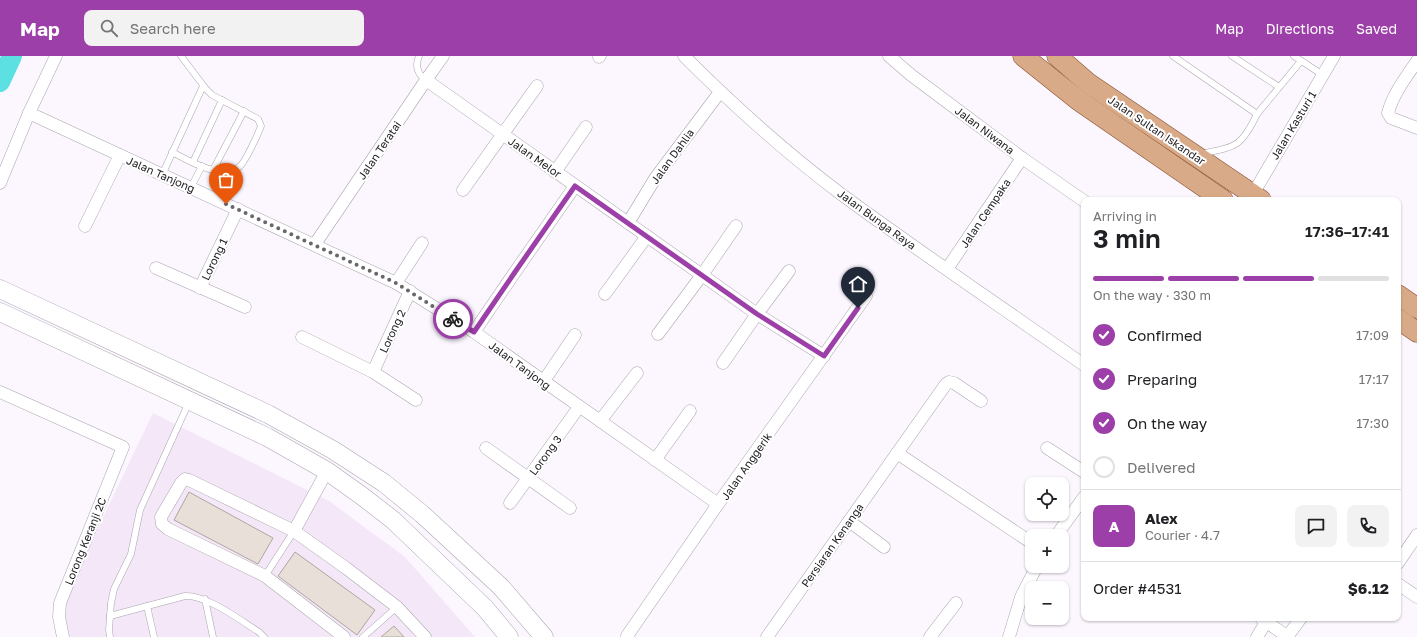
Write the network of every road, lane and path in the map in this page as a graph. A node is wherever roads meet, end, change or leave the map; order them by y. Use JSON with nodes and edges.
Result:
{"nodes":[{"id":1,"x":56,"y":56,"type":"edge"},
{"id":2,"x":181,"y":56,"type":"edge"},
{"id":3,"x":419,"y":56,"type":"edge"},
{"id":4,"x":443,"y":56,"type":"edge"},
{"id":5,"x":684,"y":56,"type":"edge"},
{"id":6,"x":889,"y":56,"type":"edge"},
{"id":7,"x":1023,"y":56,"type":"edge"},
{"id":8,"x":1057,"y":56,"type":"edge"},
{"id":9,"x":1173,"y":56,"type":"edge"},
{"id":10,"x":1232,"y":56,"type":"edge"},
{"id":11,"x":1294,"y":56,"type":"edge"},
{"id":12,"x":1334,"y":56,"type":"edge"},
{"id":13,"x":1301,"y":61,"type":"junction"},
{"id":14,"x":1417,"y":61,"type":"edge"},
{"id":15,"x":1323,"y":75,"type":"junction"},
{"id":16,"x":426,"y":80,"type":"junction"},
{"id":17,"x":203,"y":86,"type":"junction"},
{"id":18,"x":537,"y":86,"type":"dead end"},
{"id":19,"x":1279,"y":87,"type":"junction"},
{"id":20,"x":720,"y":92,"type":"junction"},
{"id":21,"x":222,"y":100,"type":"junction"},
{"id":22,"x":244,"y":111,"type":"junction"},
{"id":23,"x":29,"y":113,"type":"junction"},
{"id":24,"x":1257,"y":114,"type":"junction"},
{"id":25,"x":586,"y":127,"type":"dead end"},
{"id":26,"x":1417,"y":128,"type":"edge"},
{"id":27,"x":503,"y":134,"type":"junction"},
{"id":28,"x":172,"y":152,"type":"junction"},
{"id":29,"x":120,"y":155,"type":"junction"},
{"id":30,"x":1195,"y":155,"type":"junction"},
{"id":31,"x":1022,"y":158,"type":"junction"},
{"id":32,"x":193,"y":162,"type":"junction"},
{"id":33,"x":202,"y":166,"type":"junction"},
{"id":34,"x":213,"y":170,"type":"junction"},
{"id":35,"x":555,"y":172,"type":"junction"},
{"id":36,"x":162,"y":174,"type":"junction"},
{"id":37,"x":0,"y":183,"type":"edge"},
{"id":38,"x":575,"y":186,"type":"junction"},
{"id":39,"x":191,"y":187,"type":"junction"},
{"id":40,"x":464,"y":190,"type":"dead end"},
{"id":41,"x":1219,"y":197,"type":"edge"},
{"id":42,"x":1257,"y":197,"type":"edge"},
{"id":43,"x":1081,"y":199,"type":"edge"},
{"id":44,"x":238,"y":209,"type":"junction"},
{"id":45,"x":628,"y":223,"type":"junction"},
{"id":46,"x":86,"y":226,"type":"dead end"},
{"id":47,"x":736,"y":226,"type":"dead end"},
{"id":48,"x":647,"y":236,"type":"junction"},
{"id":49,"x":422,"y":243,"type":"dead end"},
{"id":50,"x":315,"y":244,"type":"junction"},
{"id":51,"x":156,"y":268,"type":"dead end"},
{"id":52,"x":947,"y":269,"type":"junction"},
{"id":53,"x":789,"y":271,"type":"dead end"},
{"id":54,"x":702,"y":275,"type":"junction"},
{"id":55,"x":396,"y":283,"type":"junction"},
{"id":56,"x":200,"y":288,"type":"junction"},
{"id":57,"x":0,"y":289,"type":"edge"},
{"id":58,"x":410,"y":291,"type":"junction"},
{"id":59,"x":606,"y":294,"type":"dead end"},
{"id":60,"x":866,"y":296,"type":"dead end"},
{"id":61,"x":245,"y":307,"type":"dead end"},
{"id":62,"x":0,"y":312,"type":"edge"},
{"id":63,"x":757,"y":314,"type":"junction"},
{"id":64,"x":1401,"y":321,"type":"edge"},
{"id":65,"x":474,"y":332,"type":"junction"},
{"id":66,"x":1417,"y":332,"type":"edge"},
{"id":67,"x":658,"y":334,"type":"dead end"},
{"id":68,"x":575,"y":335,"type":"dead end"},
{"id":69,"x":302,"y":337,"type":"dead end"},
{"id":70,"x":824,"y":356,"type":"junction"},
{"id":71,"x":723,"y":363,"type":"dead end"},
{"id":72,"x":1081,"y":363,"type":"edge"},
{"id":73,"x":373,"y":372,"type":"junction"},
{"id":74,"x":637,"y":373,"type":"dead end"},
{"id":75,"x":543,"y":382,"type":"junction"},
{"id":76,"x":1,"y":396,"type":"edge"},
{"id":77,"x":190,"y":400,"type":"junction"},
{"id":78,"x":416,"y":400,"type":"dead end"},
{"id":79,"x":981,"y":401,"type":"dead end"},
{"id":80,"x":579,"y":407,"type":"junction"},
{"id":81,"x":690,"y":411,"type":"dead end"},
{"id":82,"x":600,"y":421,"type":"junction"},
{"id":83,"x":486,"y":448,"type":"dead end"},
{"id":84,"x":1047,"y":448,"type":"dead end"},
{"id":85,"x":897,"y":453,"type":"junction"},
{"id":86,"x":655,"y":460,"type":"junction"},
{"id":87,"x":1081,"y":470,"type":"edge"},
{"id":88,"x":327,"y":471,"type":"junction"},
{"id":89,"x":528,"y":479,"type":"junction"},
{"id":90,"x":1081,"y":501,"type":"edge"},
{"id":91,"x":510,"y":503,"type":"dead end"},
{"id":92,"x":718,"y":504,"type":"junction"},
{"id":93,"x":570,"y":508,"type":"dead end"},
{"id":94,"x":849,"y":521,"type":"junction"},
{"id":95,"x":1061,"y":529,"type":"edge"},
{"id":96,"x":294,"y":531,"type":"junction"},
{"id":97,"x":1417,"y":535,"type":"edge"},
{"id":98,"x":1025,"y":538,"type":"edge"},
{"id":99,"x":884,"y":547,"type":"dead end"},
{"id":100,"x":1401,"y":559,"type":"edge"},
{"id":101,"x":1033,"y":573,"type":"edge"},
{"id":102,"x":265,"y":576,"type":"junction"},
{"id":103,"x":1401,"y":586,"type":"edge"},
{"id":104,"x":1417,"y":597,"type":"edge"},
{"id":105,"x":205,"y":599,"type":"junction"},
{"id":106,"x":956,"y":603,"type":"dead end"},
{"id":107,"x":147,"y":606,"type":"junction"},
{"id":108,"x":397,"y":607,"type":"junction"},
{"id":109,"x":110,"y":616,"type":"junction"},
{"id":110,"x":1264,"y":621,"type":"edge"},
{"id":111,"x":1265,"y":621,"type":"edge"},
{"id":112,"x":1299,"y":621,"type":"edge"},
{"id":113,"x":627,"y":636,"type":"edge"},
{"id":114,"x":63,"y":637,"type":"edge"},
{"id":115,"x":110,"y":637,"type":"edge"},
{"id":116,"x":154,"y":637,"type":"edge"},
{"id":117,"x":213,"y":637,"type":"edge"},
{"id":118,"x":264,"y":637,"type":"edge"},
{"id":119,"x":344,"y":637,"type":"edge"},
{"id":120,"x":363,"y":637,"type":"edge"},
{"id":121,"x":425,"y":637,"type":"edge"},
{"id":122,"x":510,"y":637,"type":"edge"},
{"id":123,"x":544,"y":637,"type":"edge"},
{"id":124,"x":768,"y":637,"type":"edge"},
{"id":125,"x":930,"y":637,"type":"edge"},
{"id":126,"x":1010,"y":637,"type":"edge"},
{"id":127,"x":1257,"y":637,"type":"edge"},
{"id":128,"x":1288,"y":637,"type":"edge"}],
"edges":[{"from":1,"to":23,"type":"street"},
{"from":2,"to":17,"type":"lane"},
{"from":3,"to":16,"type":"lane"},
{"from":4,"to":16,"type":"street","name":"Jalan Teratai"},
{"from":5,"to":20,"type":"street","name":"Jalan Bunga Raya"},
{"from":6,"to":31,"type":"street","name":"Jalan Niwana"},
{"from":7,"to":41,"type":"main road","name":"Jalan Sultan Iskandar"},
{"from":8,"to":30,"type":"main road","name":"Jalan Sultan Iskandar"},
{"from":9,"to":24,"type":"lane"},
{"from":10,"to":19,"type":"lane"},
{"from":11,"to":13,"type":"lane"},
{"from":12,"to":15,"type":"street","name":"Jalan Kasturi 1"},
{"from":13,"to":15,"type":"lane"},
{"from":13,"to":19,"type":"lane"},
{"from":14,"to":26,"type":"street"},
{"from":15,"to":42,"type":"street","name":"Jalan Kasturi 1"},
{"from":16,"to":27,"type":"street","name":"Jalan Melor"},
{"from":16,"to":50,"type":"street","name":"Jalan Teratai"},
{"from":17,"to":21,"type":"lane"},
{"from":17,"to":28,"type":"lane"},
{"from":18,"to":27,"type":"street"},
{"from":19,"to":24,"type":"lane"},
{"from":20,"to":45,"type":"street","name":"Jalan Dahlia"},
{"from":20,"to":52,"type":"street","name":"Jalan Bunga Raya"},
{"from":21,"to":22,"type":"lane"},
{"from":21,"to":32,"type":"lane"},
{"from":22,"to":34,"type":"lane"},
{"from":22,"to":34,"type":"lane"},
{"from":23,"to":29,"type":"street","name":"Jalan Tanjong"},
{"from":23,"to":37,"type":"street"},
{"from":24,"to":30,"type":"lane"},
{"from":25,"to":35,"type":"street"},
{"from":27,"to":35,"type":"street","name":"Jalan Melor"},
{"from":27,"to":40,"type":"street"},
{"from":28,"to":32,"type":"lane"},
{"from":28,"to":36,"type":"lane"},
{"from":29,"to":36,"type":"street","name":"Jalan Tanjong"},
{"from":29,"to":46,"type":"street"},
{"from":30,"to":42,"type":"main road","name":"Jalan Sultan Iskandar"},
{"from":31,"to":43,"type":"street","name":"Jalan Niwana"},
{"from":31,"to":52,"type":"street","name":"Jalan Cempaka"},
{"from":32,"to":33,"type":"lane"},
{"from":33,"to":34,"type":"lane"},
{"from":33,"to":39,"type":"lane"},
{"from":35,"to":38,"type":"street","name":"Jalan Melor"},
{"from":36,"to":39,"type":"street","name":"Jalan Tanjong"},
{"from":38,"to":45,"type":"street","name":"Jalan Melor"},
{"from":38,"to":65,"type":"street"},
{"from":39,"to":44,"type":"street","name":"Jalan Tanjong"},
{"from":44,"to":50,"type":"street","name":"Jalan Tanjong"},
{"from":44,"to":56,"type":"street","name":"Lorong 1"},
{"from":45,"to":48,"type":"street","name":"Jalan Melor"},
{"from":47,"to":54,"type":"street"},
{"from":48,"to":54,"type":"street","name":"Jalan Melor"},
{"from":48,"to":59,"type":"street"},
{"from":49,"to":55,"type":"street"},
{"from":50,"to":55,"type":"street","name":"Jalan Tanjong"},
{"from":51,"to":56,"type":"street"},
{"from":52,"to":72,"type":"street","name":"Jalan Bunga Raya"},
{"from":53,"to":63,"type":"street"},
{"from":54,"to":63,"type":"street","name":"Jalan Melor"},
{"from":54,"to":67,"type":"street"},
{"from":55,"to":58,"type":"street","name":"Jalan Tanjong"},
{"from":56,"to":61,"type":"street"},
{"from":57,"to":123,"type":"main road"},
{"from":58,"to":65,"type":"street","name":"Jalan Tanjong"},
{"from":58,"to":73,"type":"street","name":"Lorong 2"},
{"from":60,"to":70,"type":"street","name":"Jalan Anggerik"},
{"from":62,"to":77,"type":"main road"},
{"from":63,"to":70,"type":"street","name":"Jalan Melor"},
{"from":63,"to":71,"type":"street"},
{"from":64,"to":66,"type":"main road"},
{"from":65,"to":75,"type":"street","name":"Jalan Tanjong"},
{"from":68,"to":75,"type":"street"},
{"from":69,"to":73,"type":"street"},
{"from":70,"to":92,"type":"street","name":"Jalan Anggerik"},
{"from":73,"to":78,"type":"street"},
{"from":74,"to":82,"type":"street"},
{"from":75,"to":80,"type":"street","name":"Jalan Tanjong"},
{"from":76,"to":114,"type":"street","name":"Lorong Keranji 2C"},
{"from":77,"to":88,"type":"main road"},
{"from":77,"to":109,"type":"lane"},
{"from":79,"to":85,"type":"street","name":"Persiaran Kenanga"},
{"from":80,"to":82,"type":"street","name":"Jalan Tanjong"},
{"from":80,"to":89,"type":"street","name":"Lorong 3"},
{"from":81,"to":86,"type":"street"},
{"from":82,"to":86,"type":"street","name":"Jalan Tanjong"},
{"from":83,"to":89,"type":"street"},
{"from":84,"to":87,"type":"street"},
{"from":85,"to":94,"type":"street","name":"Persiaran Kenanga"},
{"from":85,"to":98,"type":"street"},
{"from":86,"to":92,"type":"street","name":"Jalan Tanjong"},
{"from":88,"to":96,"type":"street"},
{"from":88,"to":122,"type":"main road"},
{"from":89,"to":91,"type":"street","name":"Lorong 3"},
{"from":89,"to":93,"type":"street"},
{"from":90,"to":95,"type":"street"},
{"from":92,"to":113,"type":"street","name":"Jalan Anggerik"},
{"from":94,"to":99,"type":"street"},
{"from":94,"to":124,"type":"street","name":"Persiaran Kenanga"},
{"from":96,"to":102,"type":"lane"},
{"from":96,"to":102,"type":"street"},
{"from":96,"to":108,"type":"street"},
{"from":97,"to":100,"type":"street"},
{"from":101,"to":126,"type":"street"},
{"from":102,"to":119,"type":"street"},
{"from":103,"to":104,"type":"street"},
{"from":105,"to":107,"type":"lane"},
{"from":105,"to":117,"type":"lane"},
{"from":105,"to":118,"type":"lane"},
{"from":106,"to":125,"type":"street"},
{"from":107,"to":109,"type":"lane"},
{"from":107,"to":116,"type":"lane"},
{"from":108,"to":120,"type":"lane"},
{"from":108,"to":121,"type":"street"},
{"from":109,"to":115,"type":"lane"},
{"from":110,"to":127,"type":"street"},
{"from":111,"to":128,"type":"street"},
{"from":112,"to":128,"type":"street"}]}
